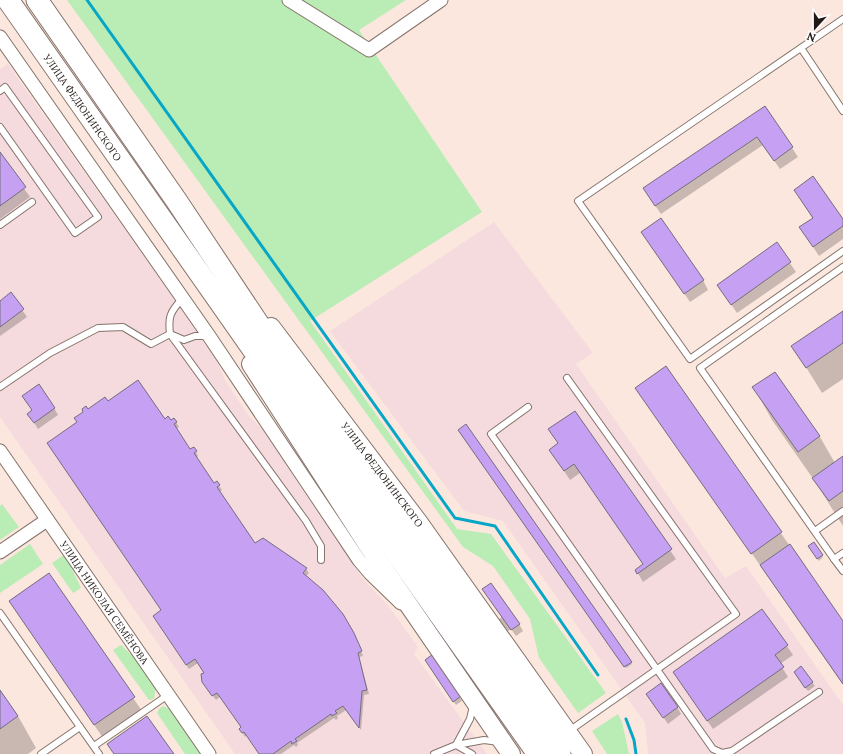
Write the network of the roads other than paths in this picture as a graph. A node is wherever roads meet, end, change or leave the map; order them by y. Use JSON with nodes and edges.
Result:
{"nodes":[{"id":1,"x":8,"y":0,"type":"edge"},
{"id":2,"x":37,"y":0,"type":"edge"},
{"id":3,"x":289,"y":0,"type":"edge"},
{"id":4,"x":441,"y":0,"type":"edge"},
{"id":5,"x":843,"y":19,"type":"edge"},
{"id":6,"x":0,"y":37,"type":"edge"},
{"id":7,"x":801,"y":48,"type":"junction"},
{"id":8,"x":0,"y":91,"type":"edge"},
{"id":9,"x":843,"y":111,"type":"edge"},
{"id":10,"x":0,"y":127,"type":"edge"},
{"id":11,"x":176,"y":200,"type":"junction"},
{"id":12,"x":32,"y":202,"type":"dead end"},
{"id":13,"x":158,"y":216,"type":"junction"},
{"id":14,"x":0,"y":225,"type":"edge"},
{"id":15,"x":843,"y":251,"type":"edge"},
{"id":16,"x":843,"y":267,"type":"edge"},
{"id":17,"x":182,"y":299,"type":"junction"},
{"id":18,"x":170,"y":334,"type":"junction"},
{"id":19,"x":209,"y":336,"type":"junction"},
{"id":20,"x":567,"y":378,"type":"dead end"},
{"id":21,"x":0,"y":387,"type":"edge"},
{"id":22,"x":528,"y":407,"type":"dead end"},
{"id":23,"x":0,"y":451,"type":"edge"},
{"id":24,"x":843,"y":512,"type":"edge"},
{"id":25,"x":47,"y":520,"type":"junction"},
{"id":26,"x":815,"y":531,"type":"junction"},
{"id":27,"x":0,"y":552,"type":"edge"},
{"id":28,"x":843,"y":553,"type":"edge"},
{"id":29,"x":834,"y":559,"type":"junction"},
{"id":30,"x":321,"y":560,"type":"dead end"},
{"id":31,"x":843,"y":571,"type":"edge"},
{"id":32,"x":0,"y":613,"type":"edge"},
{"id":33,"x":415,"y":616,"type":"junction"},
{"id":34,"x":657,"y":670,"type":"junction"},
{"id":35,"x":818,"y":692,"type":"dead end"},
{"id":36,"x":168,"y":695,"type":"junction"},
{"id":37,"x":474,"y":700,"type":"junction"},
{"id":38,"x":80,"y":727,"type":"junction"},
{"id":39,"x":568,"y":732,"type":"junction"},
{"id":40,"x":456,"y":745,"type":"junction"},
{"id":41,"x":94,"y":746,"type":"junction"},
{"id":42,"x":507,"y":748,"type":"edge"},
{"id":43,"x":41,"y":754,"type":"edge"},
{"id":44,"x":99,"y":754,"type":"edge"},
{"id":45,"x":209,"y":754,"type":"edge"},
{"id":46,"x":434,"y":754,"type":"edge"},
{"id":47,"x":472,"y":754,"type":"edge"},
{"id":48,"x":538,"y":754,"type":"edge"},
{"id":49,"x":560,"y":754,"type":"edge"},
{"id":50,"x":583,"y":754,"type":"edge"}],
"edges":[{"from":1,"to":13,"type":"highway","name":"УЛИЦА ФЕДЮНИНСКОГО"},
{"from":2,"to":11,"type":"highway","name":"УЛИЦА ФЕДЮНИНСКОГО"},
{"from":3,"to":4,"type":"street"},
{"from":5,"to":7,"type":"lane"},
{"from":6,"to":17,"type":"street"},
{"from":7,"to":9,"type":"lane"},
{"from":7,"to":15,"type":"lane"},
{"from":8,"to":10,"type":"lane"},
{"from":11,"to":39,"type":"main road","name":"УЛИЦА ФЕДЮНИНСКОГО"},
{"from":11,"to":49,"type":"highway","name":"УЛИЦА ФЕДЮНИНСКОГО"},
{"from":12,"to":14,"type":"lane"},
{"from":13,"to":33,"type":"main road","name":"УЛИЦА ФЕДЮНИНСКОГО"},
{"from":13,"to":48,"type":"highway","name":"УЛИЦА ФЕДЮНИНСКОГО"},
{"from":16,"to":26,"type":"lane"},
{"from":17,"to":18,"type":"lane"},
{"from":17,"to":19,"type":"street"},
{"from":18,"to":19,"type":"lane"},
{"from":18,"to":21,"type":"lane"},
{"from":18,"to":30,"type":"lane"},
{"from":19,"to":33,"type":"street"},
{"from":20,"to":34,"type":"lane"},
{"from":22,"to":34,"type":"lane"},
{"from":23,"to":25,"type":"street","name":"УЛИЦА НИКОЛАЯ СЕМЁНОВА"},
{"from":24,"to":26,"type":"lane"},
{"from":25,"to":27,"type":"street"},
{"from":25,"to":36,"type":"street","name":"УЛИЦА НИКОЛАЯ СЕМЁНОВА"},
{"from":26,"to":29,"type":"lane"},
{"from":28,"to":29,"type":"lane"},
{"from":29,"to":31,"type":"lane"},
{"from":32,"to":38,"type":"lane"},
{"from":33,"to":37,"type":"main road","name":"УЛИЦА ФЕДЮНИНСКОГО"},
{"from":34,"to":35,"type":"lane"},
{"from":34,"to":39,"type":"lane"},
{"from":36,"to":41,"type":"lane"},
{"from":36,"to":45,"type":"street","name":"УЛИЦА НИКОЛАЯ СЕМЁНОВА"},
{"from":37,"to":40,"type":"lane"},
{"from":37,"to":42,"type":"main road","name":"УЛИЦА ФЕДЮНИНСКОГО"},
{"from":38,"to":41,"type":"lane"},
{"from":38,"to":43,"type":"lane"},
{"from":39,"to":50,"type":"main road","name":"УЛИЦА ФЕДЮНИНСКОГО"},
{"from":40,"to":42,"type":"lane"},
{"from":40,"to":46,"type":"lane"},
{"from":40,"to":47,"type":"lane"},
{"from":41,"to":44,"type":"lane"}]}
